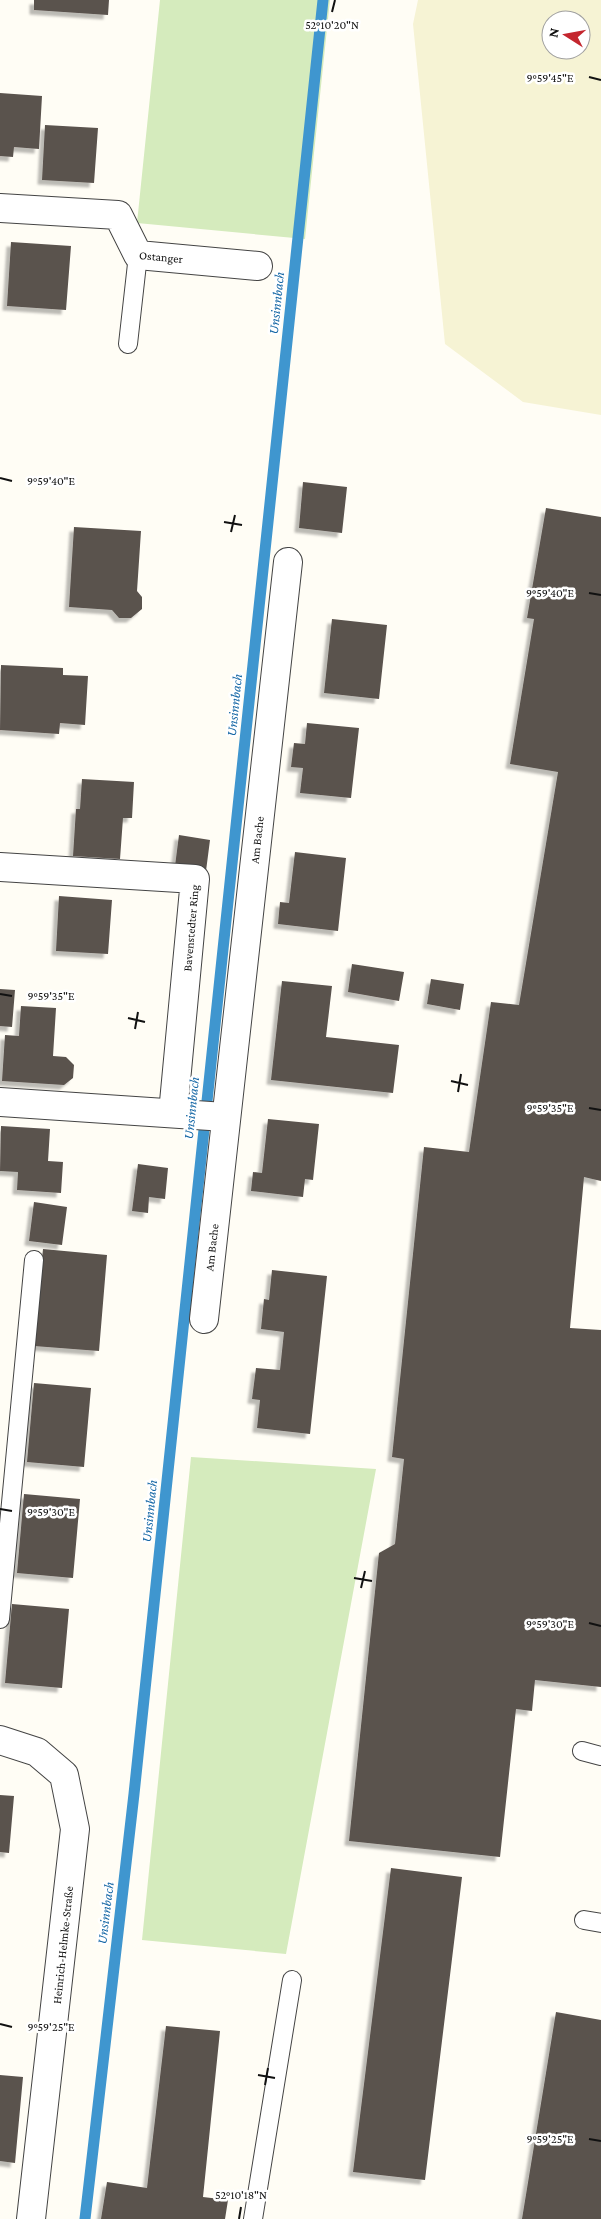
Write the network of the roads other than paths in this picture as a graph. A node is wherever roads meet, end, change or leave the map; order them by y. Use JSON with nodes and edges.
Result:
{"nodes":[{"id":1,"x":0,"y":208,"type":"edge"},
{"id":2,"x":138,"y":255,"type":"junction"},
{"id":3,"x":258,"y":266,"type":"dead end"},
{"id":4,"x":128,"y":344,"type":"dead end"},
{"id":5,"x":288,"y":562,"type":"dead end"},
{"id":6,"x":0,"y":867,"type":"edge"},
{"id":7,"x":0,"y":1102,"type":"edge"},
{"id":8,"x":202,"y":1115,"type":"junction"},
{"id":9,"x":34,"y":1260,"type":"dead end"},
{"id":10,"x":204,"y":1318,"type":"dead end"},
{"id":11,"x":0,"y":1619,"type":"edge"},
{"id":12,"x":0,"y":1740,"type":"edge"},
{"id":13,"x":582,"y":1751,"type":"dead end"},
{"id":14,"x":601,"y":1756,"type":"edge"},
{"id":15,"x":292,"y":1980,"type":"dead end"},
{"id":16,"x":31,"y":2219,"type":"edge"},
{"id":17,"x":253,"y":2219,"type":"edge"}],
"edges":[{"from":1,"to":2,"type":"street","name":"Ostanger"},
{"from":2,"to":3,"type":"street","name":"Ostanger"},
{"from":2,"to":4,"type":"lane"},
{"from":5,"to":8,"type":"street","name":"Am Bache"},
{"from":6,"to":8,"type":"street","name":"Bavenstedter Ring"},
{"from":7,"to":8,"type":"street"},
{"from":8,"to":10,"type":"street","name":"Am Bache"},
{"from":9,"to":11,"type":"lane"},
{"from":12,"to":16,"type":"street","name":"Heinrich-Helmke-Straße"},
{"from":13,"to":14,"type":"lane"},
{"from":15,"to":17,"type":"lane"}]}
